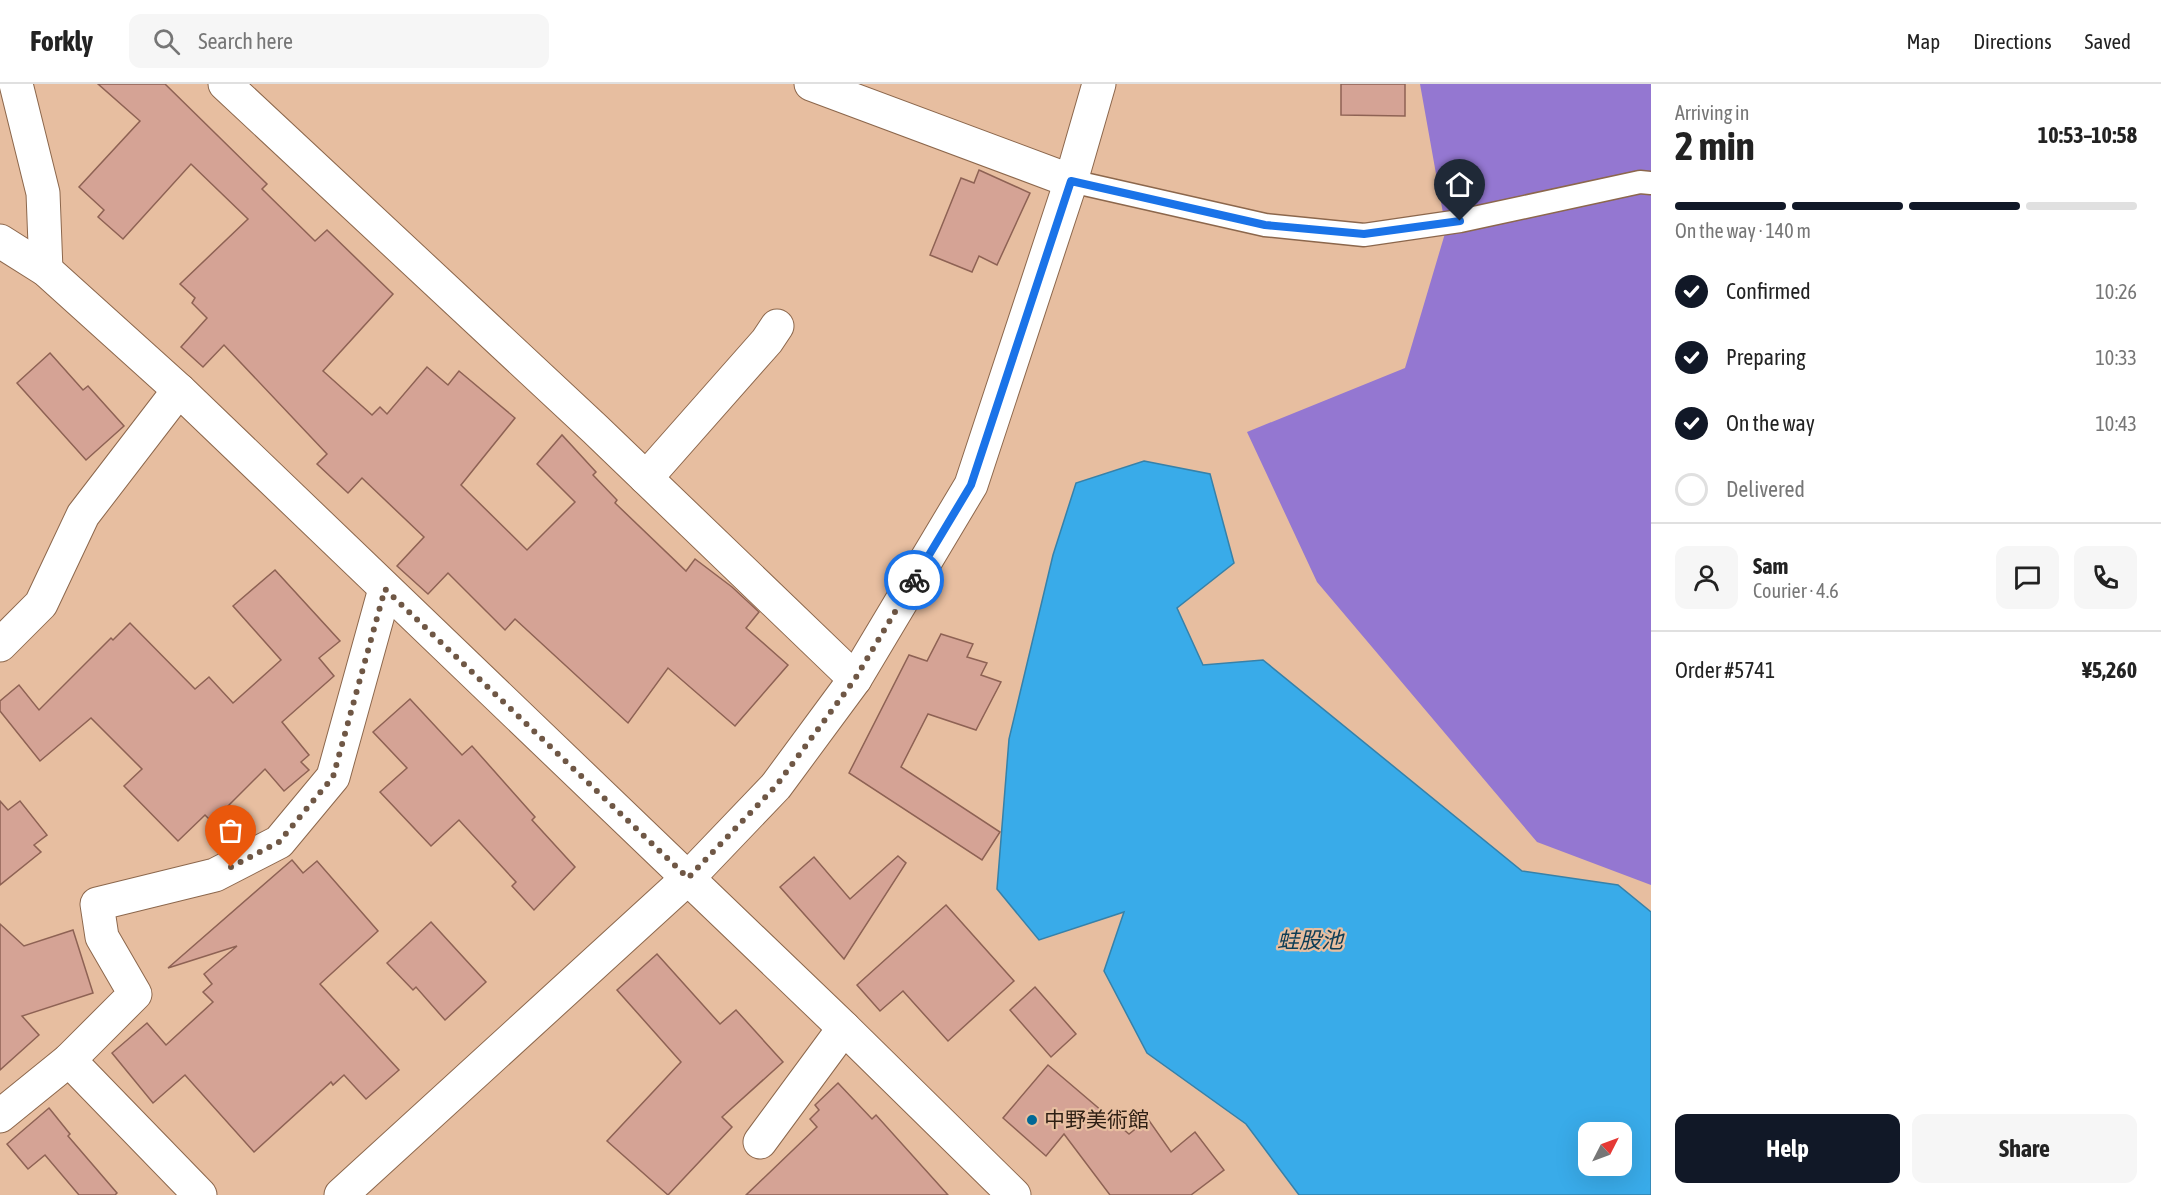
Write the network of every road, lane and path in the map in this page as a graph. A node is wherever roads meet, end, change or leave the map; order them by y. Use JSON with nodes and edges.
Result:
{"nodes":[{"id":1,"x":16,"y":84,"type":"edge"},
{"id":2,"x":225,"y":84,"type":"edge"},
{"id":3,"x":811,"y":84,"type":"edge"},
{"id":4,"x":1099,"y":84,"type":"edge"},
{"id":5,"x":1071,"y":181,"type":"junction"},
{"id":6,"x":1651,"y":183,"type":"edge"},
{"id":7,"x":0,"y":241,"type":"edge"},
{"id":8,"x":46,"y":270,"type":"junction"},
{"id":9,"x":777,"y":326,"type":"dead end"},
{"id":10,"x":179,"y":390,"type":"junction"},
{"id":11,"x":646,"y":478,"type":"junction"},
{"id":12,"x":385,"y":589,"type":"junction"},
{"id":13,"x":0,"y":645,"type":"edge"},
{"id":14,"x":855,"y":679,"type":"junction"},
{"id":15,"x":688,"y":878,"type":"junction"},
{"id":16,"x":844,"y":1028,"type":"junction"},
{"id":17,"x":69,"y":1060,"type":"junction"},
{"id":18,"x":0,"y":1116,"type":"edge"},
{"id":19,"x":759,"y":1142,"type":"dead end"},
{"id":20,"x":200,"y":1195,"type":"edge"},
{"id":21,"x":341,"y":1195,"type":"edge"},
{"id":22,"x":1014,"y":1195,"type":"edge"}],
"edges":[{"from":1,"to":8,"type":"street"},
{"from":2,"to":11,"type":"street"},
{"from":3,"to":5,"type":"street"},
{"from":4,"to":5,"type":"street"},
{"from":5,"to":6,"type":"lane"},
{"from":5,"to":14,"type":"street"},
{"from":7,"to":8,"type":"street"},
{"from":8,"to":10,"type":"street"},
{"from":9,"to":11,"type":"street"},
{"from":10,"to":12,"type":"street"},
{"from":10,"to":13,"type":"street"},
{"from":11,"to":14,"type":"street"},
{"from":12,"to":15,"type":"street"},
{"from":12,"to":17,"type":"street"},
{"from":14,"to":15,"type":"street"},
{"from":15,"to":16,"type":"street"},
{"from":15,"to":21,"type":"street"},
{"from":16,"to":19,"type":"street"},
{"from":16,"to":22,"type":"street"},
{"from":17,"to":18,"type":"street"},
{"from":17,"to":20,"type":"street"}]}
